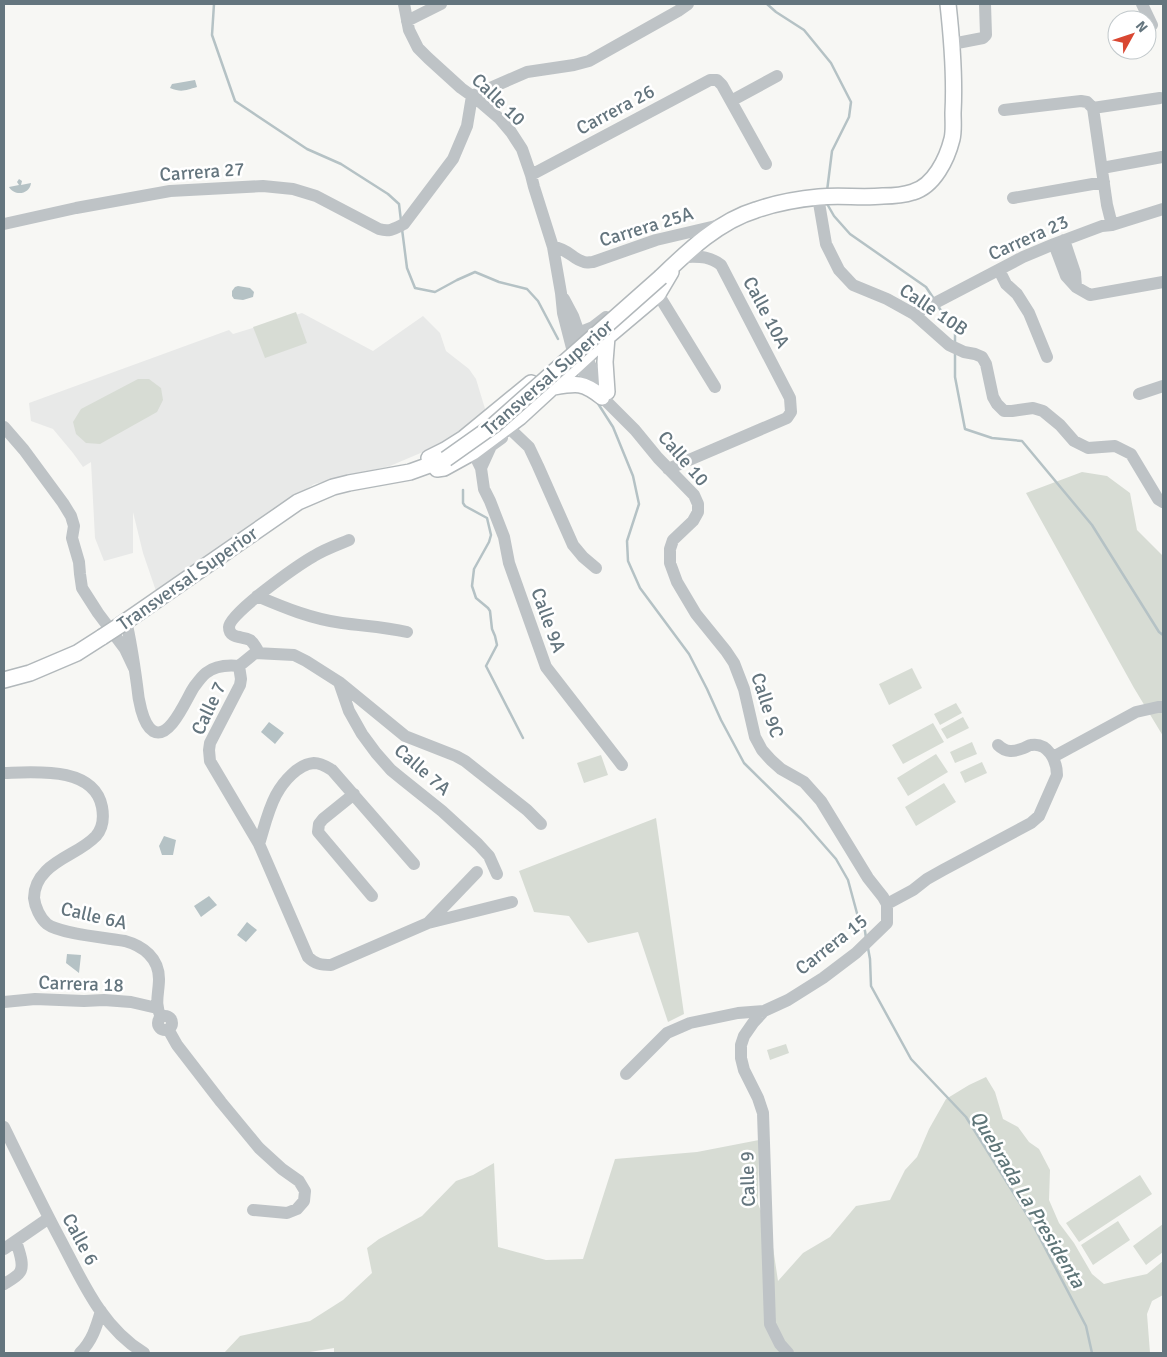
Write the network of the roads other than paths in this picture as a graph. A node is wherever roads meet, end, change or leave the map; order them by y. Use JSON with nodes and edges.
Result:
{"nodes":[{"id":1,"x":404,"y":4,"type":"edge"},
{"id":2,"x":441,"y":4,"type":"edge"},
{"id":3,"x":688,"y":4,"type":"edge"},
{"id":4,"x":948,"y":4,"type":"edge"},
{"id":5,"x":985,"y":4,"type":"edge"},
{"id":6,"x":407,"y":20,"type":"junction"},
{"id":7,"x":952,"y":44,"type":"junction"},
{"id":8,"x":777,"y":76,"type":"dead end"},
{"id":9,"x":472,"y":96,"type":"junction"},
{"id":10,"x":1160,"y":98,"type":"dead end"},
{"id":11,"x":731,"y":101,"type":"junction"},
{"id":12,"x":1093,"y":108,"type":"junction"},
{"id":13,"x":1004,"y":110,"type":"dead end"},
{"id":14,"x":1162,"y":157,"type":"edge"},
{"id":15,"x":766,"y":164,"type":"dead end"},
{"id":16,"x":1102,"y":168,"type":"junction"},
{"id":17,"x":531,"y":175,"type":"junction"},
{"id":18,"x":1100,"y":183,"type":"junction"},
{"id":19,"x":824,"y":197,"type":"junction"},
{"id":20,"x":1013,"y":198,"type":"dead end"},
{"id":21,"x":1163,"y":209,"type":"edge"},
{"id":22,"x":4,"y":224,"type":"edge"},
{"id":23,"x":724,"y":224,"type":"junction"},
{"id":24,"x":1107,"y":226,"type":"junction"},
{"id":25,"x":1059,"y":242,"type":"junction"},
{"id":26,"x":553,"y":247,"type":"junction"},
{"id":27,"x":679,"y":260,"type":"junction"},
{"id":28,"x":999,"y":270,"type":"junction"},
{"id":29,"x":659,"y":276,"type":"junction"},
{"id":30,"x":1163,"y":282,"type":"edge"},
{"id":31,"x":561,"y":293,"type":"junction"},
{"id":32,"x":660,"y":299,"type":"junction"},
{"id":33,"x":914,"y":314,"type":"junction"},
{"id":34,"x":578,"y":333,"type":"junction"},
{"id":35,"x":607,"y":337,"type":"junction"},
{"id":36,"x":572,"y":348,"type":"junction"},
{"id":37,"x":1047,"y":357,"type":"dead end"},
{"id":38,"x":582,"y":360,"type":"junction"},
{"id":39,"x":1163,"y":386,"type":"edge"},
{"id":40,"x":554,"y":387,"type":"junction"},
{"id":41,"x":715,"y":387,"type":"dead end"},
{"id":42,"x":1139,"y":394,"type":"dead end"},
{"id":43,"x":605,"y":395,"type":"junction"},
{"id":44,"x":507,"y":420,"type":"junction"},
{"id":45,"x":4,"y":427,"type":"edge"},
{"id":46,"x":464,"y":438,"type":"junction"},
{"id":47,"x":473,"y":452,"type":"junction"},
{"id":48,"x":481,"y":468,"type":"junction"},
{"id":49,"x":668,"y":469,"type":"junction"},
{"id":50,"x":410,"y":472,"type":"junction"},
{"id":51,"x":1163,"y":502,"type":"edge"},
{"id":52,"x":349,"y":540,"type":"dead end"},
{"id":53,"x":670,"y":549,"type":"joint"},
{"id":54,"x":596,"y":568,"type":"dead end"},
{"id":55,"x":257,"y":596,"type":"junction"},
{"id":56,"x":124,"y":622,"type":"junction"},
{"id":57,"x":407,"y":632,"type":"dead end"},
{"id":58,"x":255,"y":653,"type":"junction"},
{"id":59,"x":240,"y":666,"type":"junction"},
{"id":60,"x":134,"y":668,"type":"junction"},
{"id":61,"x":4,"y":680,"type":"edge"},
{"id":62,"x":339,"y":682,"type":"junction"},
{"id":63,"x":1163,"y":707,"type":"edge"},
{"id":64,"x":998,"y":745,"type":"dead end"},
{"id":65,"x":1054,"y":757,"type":"junction"},
{"id":66,"x":622,"y":765,"type":"dead end"},
{"id":67,"x":4,"y":773,"type":"edge"},
{"id":68,"x":354,"y":794,"type":"junction"},
{"id":69,"x":540,"y":824,"type":"dead end"},
{"id":70,"x":259,"y":844,"type":"junction"},
{"id":71,"x":414,"y":864,"type":"dead end"},
{"id":72,"x":477,"y":872,"type":"dead end"},
{"id":73,"x":497,"y":874,"type":"dead end"},
{"id":74,"x":372,"y":896,"type":"dead end"},
{"id":75,"x":512,"y":902,"type":"dead end"},
{"id":76,"x":887,"y":904,"type":"junction"},
{"id":77,"x":428,"y":923,"type":"junction"},
{"id":78,"x":4,"y":1002,"type":"edge"},
{"id":79,"x":764,"y":1011,"type":"junction"},
{"id":80,"x":159,"y":1013,"type":"junction"},
{"id":81,"x":626,"y":1074,"type":"dead end"},
{"id":82,"x":5,"y":1133,"type":"edge"},
{"id":83,"x":253,"y":1210,"type":"dead end"},
{"id":84,"x":50,"y":1218,"type":"junction"},
{"id":85,"x":16,"y":1241,"type":"junction"},
{"id":86,"x":4,"y":1249,"type":"edge"},
{"id":87,"x":4,"y":1284,"type":"edge"},
{"id":88,"x":101,"y":1311,"type":"junction"},
{"id":89,"x":81,"y":1353,"type":"edge"},
{"id":90,"x":144,"y":1353,"type":"edge"},
{"id":91,"x":788,"y":1353,"type":"edge"}],
"edges":[{"from":1,"to":6,"type":"street","name":"Calle 10"},
{"from":2,"to":6,"type":"street"},
{"from":3,"to":9,"type":"street"},
{"from":4,"to":7,"type":"main road","name":"Transversal Superior"},
{"from":5,"to":7,"type":"street"},
{"from":6,"to":9,"type":"street","name":"Calle 10"},
{"from":7,"to":19,"type":"main road","name":"Transversal Superior"},
{"from":8,"to":11,"type":"street"},
{"from":9,"to":17,"type":"street","name":"Calle 10"},
{"from":9,"to":22,"type":"street","name":"Carrera 27"},
{"from":10,"to":12,"type":"street"},
{"from":11,"to":15,"type":"street"},
{"from":11,"to":17,"type":"street","name":"Carrera 26"},
{"from":12,"to":13,"type":"street"},
{"from":12,"to":16,"type":"street"},
{"from":14,"to":16,"type":"street"},
{"from":16,"to":18,"type":"street"},
{"from":17,"to":26,"type":"street","name":"Calle 10"},
{"from":18,"to":20,"type":"street"},
{"from":18,"to":24,"type":"street"},
{"from":19,"to":23,"type":"main road","name":"Transversal Superior"},
{"from":19,"to":33,"type":"street","name":"Calle 10B"},
{"from":21,"to":24,"type":"street","name":"Carrera 23"},
{"from":23,"to":26,"type":"street","name":"Carrera 25A"},
{"from":23,"to":27,"type":"main road","name":"Transversal Superior"},
{"from":24,"to":25,"type":"street","name":"Carrera 23"},
{"from":25,"to":28,"type":"street","name":"Carrera 23"},
{"from":25,"to":30,"type":"street"},
{"from":26,"to":31,"type":"street","name":"Calle 10"},
{"from":27,"to":29,"type":"main road","name":"Transversal Superior"},
{"from":27,"to":32,"type":"main road"},
{"from":27,"to":49,"type":"street","name":"Calle 10A"},
{"from":28,"to":33,"type":"street","name":"Carrera 23"},
{"from":28,"to":37,"type":"street"},
{"from":29,"to":34,"type":"street"},
{"from":29,"to":50,"type":"main road","name":"Transversal Superior","bridge":true},
{"from":31,"to":34,"type":"street","name":"Calle 10"},
{"from":31,"to":36,"type":"street","name":"Calle 10"},
{"from":32,"to":35,"type":"main road"},
{"from":32,"to":41,"type":"street"},
{"from":33,"to":51,"type":"street","name":"Calle 10B"},
{"from":34,"to":38,"type":"street","name":"Calle 10"},
{"from":35,"to":38,"type":"main road"},
{"from":35,"to":43,"type":"main road"},
{"from":36,"to":38,"type":"street","name":"Calle 10"},
{"from":36,"to":44,"type":"main road"},
{"from":38,"to":40,"type":"main road"},
{"from":38,"to":43,"type":"street","name":"Calle 10"},
{"from":39,"to":42,"type":"street"},
{"from":40,"to":43,"type":"main road"},
{"from":40,"to":44,"type":"main road"},
{"from":43,"to":49,"type":"street","name":"Calle 10"},
{"from":44,"to":46,"type":"main road"},
{"from":44,"to":47,"type":"main road"},
{"from":44,"to":48,"type":"street"},
{"from":44,"to":54,"type":"street"},
{"from":45,"to":60,"type":"street","name":"Calle 7"},
{"from":46,"to":47,"type":"street","name":"Calle 9A"},
{"from":46,"to":50,"type":"main road"},
{"from":47,"to":48,"type":"street","name":"Calle 9A"},
{"from":47,"to":50,"type":"main road"},
{"from":48,"to":66,"type":"street","name":"Calle 9A"},
{"from":49,"to":53,"type":"street","name":"Calle 10"},
{"from":50,"to":56,"type":"main road","name":"Transversal Superior"},
{"from":52,"to":55,"type":"street"},
{"from":53,"to":76,"type":"street","name":"Calle 9C"},
{"from":55,"to":57,"type":"street"},
{"from":55,"to":58,"type":"street"},
{"from":56,"to":60,"type":"street","name":"Calle 7"},
{"from":56,"to":61,"type":"main road","name":"Transversal Superior","bridge":true},
{"from":58,"to":59,"type":"street"},
{"from":58,"to":62,"type":"street"},
{"from":59,"to":60,"type":"street","name":"Calle 7"},
{"from":59,"to":70,"type":"street","name":"Calle 7"},
{"from":62,"to":69,"type":"street"},
{"from":62,"to":73,"type":"street","name":"Calle 7A"},
{"from":63,"to":65,"type":"street"},
{"from":64,"to":65,"type":"street"},
{"from":65,"to":76,"type":"street","name":"Carrera 15"},
{"from":67,"to":80,"type":"street","name":"Calle 6A"},
{"from":68,"to":70,"type":"street"},
{"from":68,"to":71,"type":"street"},
{"from":68,"to":74,"type":"street"},
{"from":70,"to":77,"type":"street","name":"Calle 7"},
{"from":72,"to":77,"type":"street"},
{"from":75,"to":77,"type":"street"},
{"from":76,"to":79,"type":"street","name":"Carrera 15"},
{"from":78,"to":80,"type":"street","name":"Carrera 18"},
{"from":79,"to":81,"type":"street","name":"Carrera 15"},
{"from":79,"to":91,"type":"street","name":"Calle 9"},
{"from":80,"to":83,"type":"street"},
{"from":82,"to":84,"type":"street","name":"Calle 6"},
{"from":84,"to":85,"type":"street"},
{"from":84,"to":88,"type":"street","name":"Calle 6"},
{"from":85,"to":86,"type":"street"},
{"from":85,"to":87,"type":"street"},
{"from":88,"to":89,"type":"street"},
{"from":88,"to":90,"type":"street","name":"Calle 6"}]}
